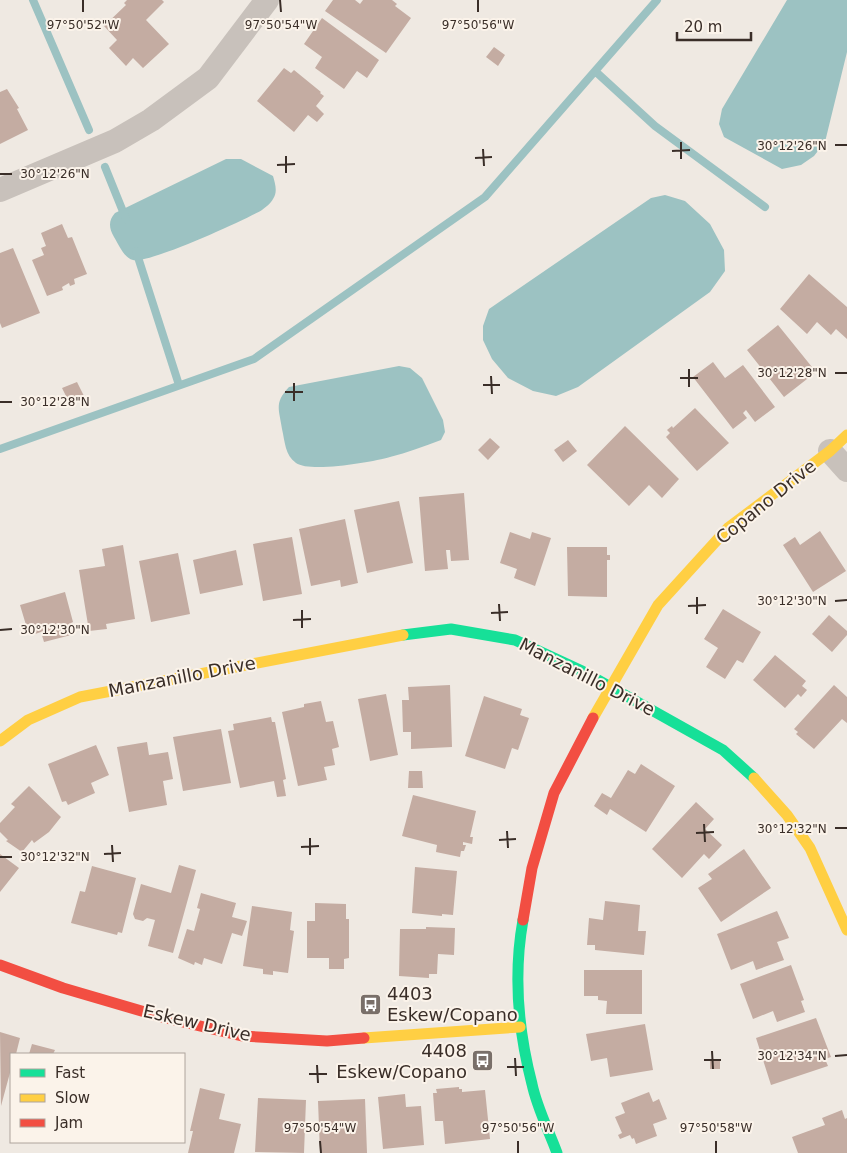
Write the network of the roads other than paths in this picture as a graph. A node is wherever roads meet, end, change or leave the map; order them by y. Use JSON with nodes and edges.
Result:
{"nodes":[{"id":1,"x":268,"y":0,"type":"edge"},
{"id":2,"x":0,"y":190,"type":"edge"},
{"id":3,"x":839,"y":443,"type":"edge"},
{"id":4,"x":847,"y":470,"type":"edge"},
{"id":5,"x":610,"y":686,"type":"junction"},
{"id":6,"x":0,"y":741,"type":"edge"},
{"id":7,"x":846,"y":923,"type":"edge"},
{"id":8,"x":0,"y":965,"type":"edge"},
{"id":9,"x":520,"y":1027,"type":"junction"},
{"id":10,"x":557,"y":1153,"type":"edge"}],
"edges":[{"from":1,"to":2,"type":"street"},
{"from":3,"to":4,"type":"street"},
{"from":3,"to":5,"type":"street","name":"Copano Drive"},
{"from":5,"to":6,"type":"street","name":"Manzanillo Drive"},
{"from":5,"to":7,"type":"street","name":"Manzanillo Drive"},
{"from":5,"to":9,"type":"street","name":"Copano Drive"},
{"from":8,"to":9,"type":"street","name":"Eskew Drive"},
{"from":9,"to":10,"type":"street","name":"Copano Drive"}]}
